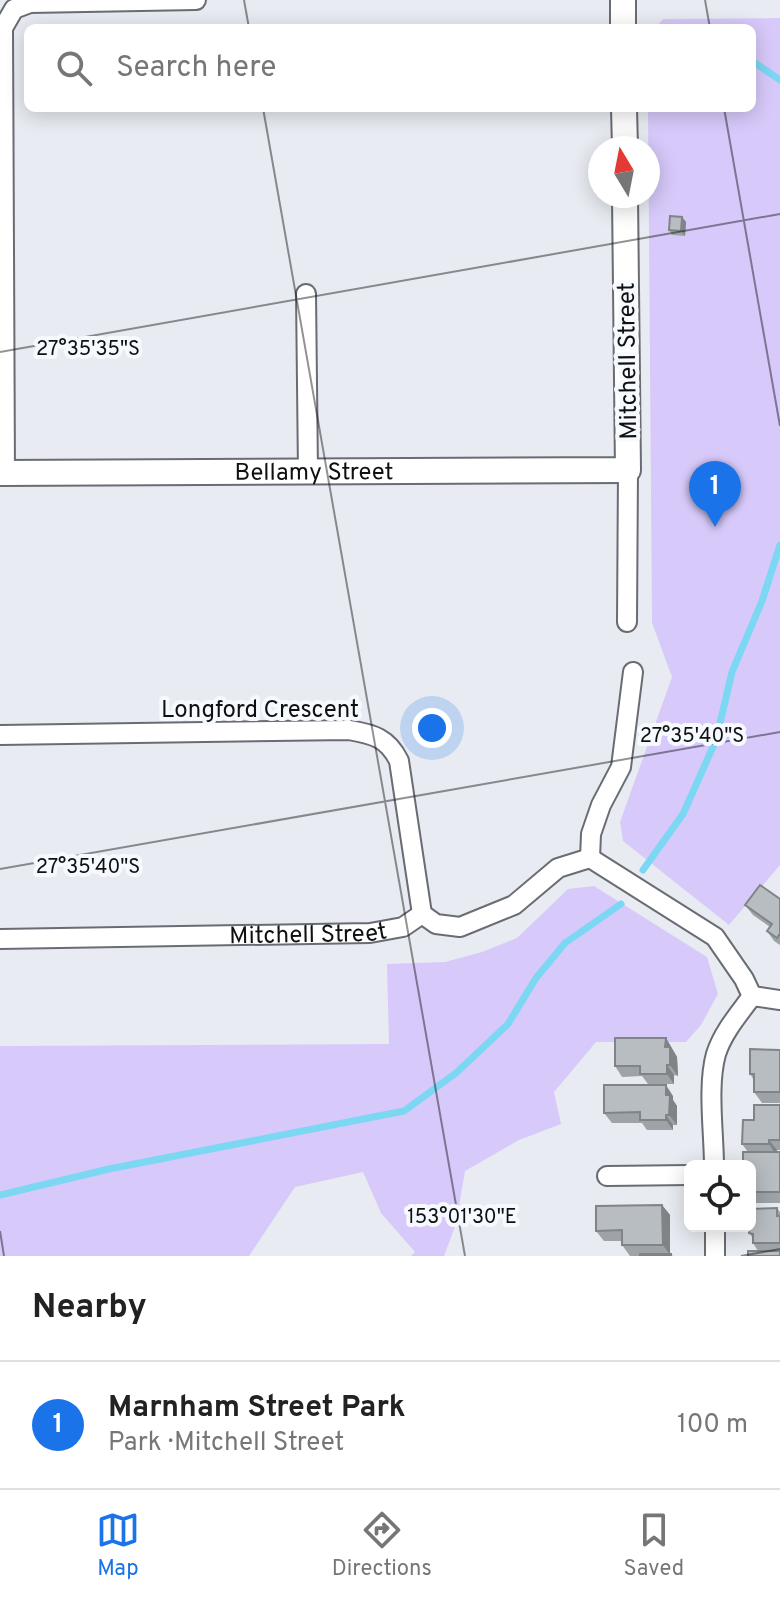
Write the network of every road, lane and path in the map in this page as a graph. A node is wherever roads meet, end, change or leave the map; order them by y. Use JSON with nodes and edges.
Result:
{"nodes":[{"id":1,"x":196,"y":0,"type":"edge"},
{"id":2,"x":623,"y":0,"type":"edge"},
{"id":3,"x":623,"y":24,"type":"edge"},
{"id":4,"x":624,"y":112,"type":"edge"},
{"id":5,"x":625,"y":136,"type":"edge"},
{"id":6,"x":625,"y":208,"type":"edge"},
{"id":7,"x":306,"y":294,"type":"dead end"},
{"id":8,"x":628,"y":470,"type":"junction"},
{"id":9,"x":2,"y":473,"type":"edge"},
{"id":10,"x":308,"y":473,"type":"junction"},
{"id":11,"x":627,"y":622,"type":"dead end"},
{"id":12,"x":633,"y":672,"type":"dead end"},
{"id":13,"x":0,"y":735,"type":"edge"},
{"id":14,"x":590,"y":858,"type":"junction"},
{"id":15,"x":422,"y":914,"type":"junction"},
{"id":16,"x":0,"y":939,"type":"edge"},
{"id":17,"x":752,"y":996,"type":"junction"},
{"id":18,"x":780,"y":1000,"type":"edge"},
{"id":19,"x":714,"y":1160,"type":"edge"},
{"id":20,"x":684,"y":1175,"type":"edge"},
{"id":21,"x":607,"y":1176,"type":"dead end"},
{"id":22,"x":715,"y":1232,"type":"edge"},
{"id":23,"x":715,"y":1256,"type":"edge"}],
"edges":[{"from":1,"to":9,"type":"street"},
{"from":2,"to":3,"type":"street"},
{"from":4,"to":5,"type":"street"},
{"from":6,"to":8,"type":"street","name":"Mitchell Street"},
{"from":7,"to":10,"type":"street"},
{"from":8,"to":10,"type":"street","name":"Bellamy Street"},
{"from":8,"to":11,"type":"street","name":"Mitchell Street"},
{"from":9,"to":10,"type":"street","name":"Bellamy Street"},
{"from":12,"to":14,"type":"street"},
{"from":13,"to":15,"type":"street","name":"Longford Crescent"},
{"from":14,"to":15,"type":"street","name":"Mitchell Street"},
{"from":14,"to":17,"type":"street"},
{"from":15,"to":16,"type":"street","name":"Mitchell Street"},
{"from":17,"to":18,"type":"street"},
{"from":17,"to":19,"type":"street"},
{"from":20,"to":21,"type":"street"},
{"from":22,"to":23,"type":"street"}]}
